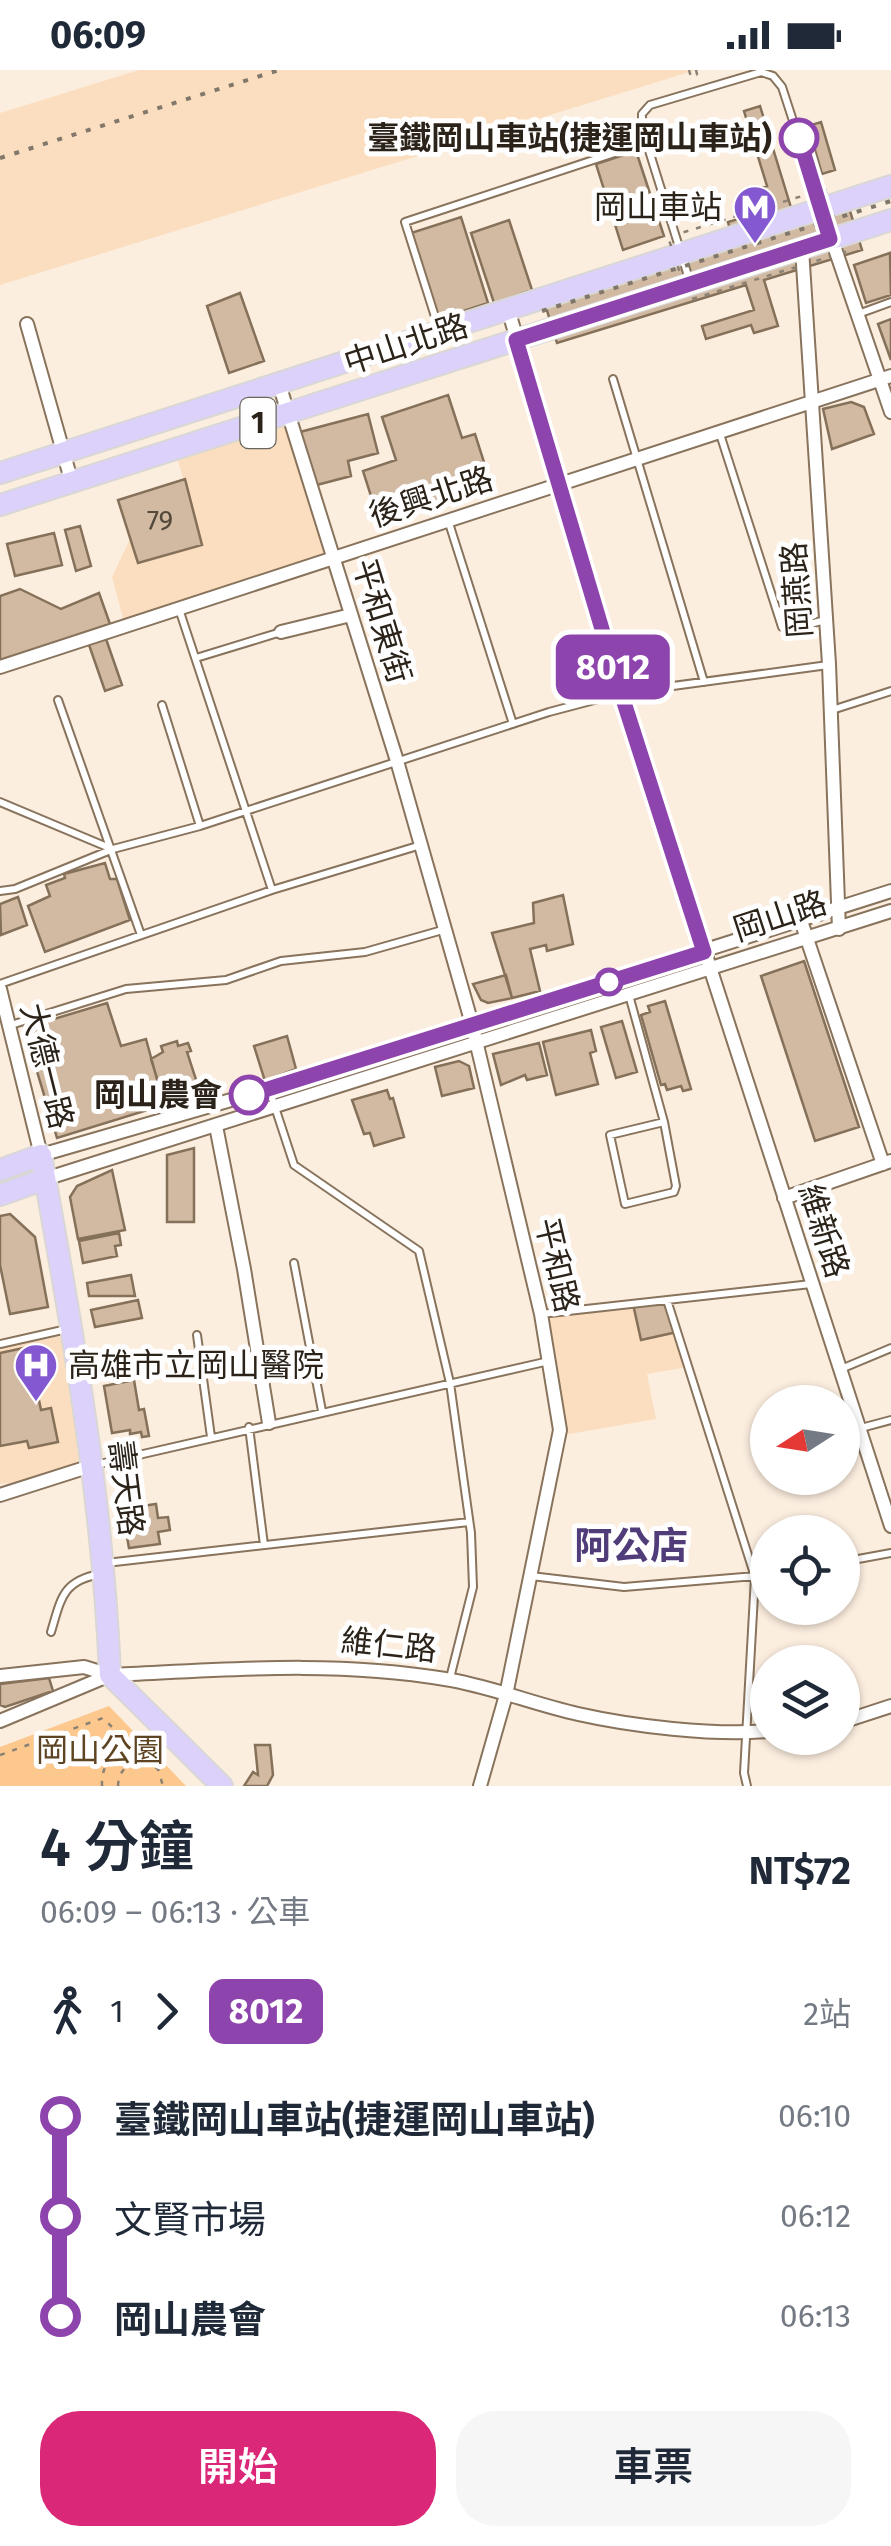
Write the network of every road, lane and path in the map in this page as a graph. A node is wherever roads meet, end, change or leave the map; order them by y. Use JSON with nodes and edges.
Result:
{"nodes":[{"id":1,"x":689,"y":70,"type":"edge"},
{"id":2,"x":699,"y":74,"type":"edge"},
{"id":3,"x":646,"y":142,"type":"junction"},
{"id":4,"x":891,"y":186,"type":"edge"},
{"id":5,"x":821,"y":208,"type":"junction"},
{"id":6,"x":891,"y":220,"type":"edge"},
{"id":7,"x":830,"y":239,"type":"junction"},
{"id":8,"x":802,"y":249,"type":"junction"},
{"id":9,"x":681,"y":254,"type":"junction"},
{"id":10,"x":691,"y":284,"type":"junction"},
{"id":11,"x":891,"y":302,"type":"edge"},
{"id":12,"x":508,"y":310,"type":"junction"},
{"id":13,"x":856,"y":314,"type":"junction"},
{"id":14,"x":27,"y":324,"type":"dead end"},
{"id":15,"x":440,"y":332,"type":"junction"},
{"id":16,"x":516,"y":340,"type":"junction"},
{"id":17,"x":885,"y":378,"type":"edge"},
{"id":18,"x":613,"y":379,"type":"dead end"},
{"id":19,"x":279,"y":384,"type":"junction"},
{"id":20,"x":812,"y":402,"type":"junction"},
{"id":21,"x":891,"y":412,"type":"edge"},
{"id":22,"x":288,"y":413,"type":"junction"},
{"id":23,"x":720,"y":432,"type":"junction"},
{"id":24,"x":62,"y":453,"type":"junction"},
{"id":25,"x":639,"y":459,"type":"junction"},
{"id":26,"x":0,"y":473,"type":"edge"},
{"id":27,"x":72,"y":483,"type":"junction"},
{"id":28,"x":559,"y":484,"type":"junction"},
{"id":29,"x":0,"y":505,"type":"edge"},
{"id":30,"x":448,"y":520,"type":"junction"},
{"id":31,"x":333,"y":558,"type":"junction"},
{"id":32,"x":179,"y":608,"type":"junction"},
{"id":33,"x":352,"y":616,"type":"junction"},
{"id":34,"x":826,"y":620,"type":"junction"},
{"id":35,"x":281,"y":632,"type":"joint"},
{"id":36,"x":196,"y":658,"type":"junction"},
{"id":37,"x":829,"y":664,"type":"junction"},
{"id":38,"x":0,"y":667,"type":"edge"},
{"id":39,"x":704,"y":682,"type":"junction"},
{"id":40,"x":891,"y":691,"type":"edge"},
{"id":41,"x":621,"y":693,"type":"junction"},
{"id":42,"x":58,"y":700,"type":"dead end"},
{"id":43,"x":162,"y":705,"type":"dead end"},
{"id":44,"x":831,"y":711,"type":"junction"},
{"id":45,"x":513,"y":724,"type":"junction"},
{"id":46,"x":397,"y":760,"type":"junction"},
{"id":47,"x":0,"y":802,"type":"edge"},
{"id":48,"x":248,"y":810,"type":"junction"},
{"id":49,"x":200,"y":826,"type":"junction"},
{"id":50,"x":422,"y":845,"type":"junction"},
{"id":51,"x":113,"y":849,"type":"junction"},
{"id":52,"x":0,"y":890,"type":"edge"},
{"id":53,"x":272,"y":890,"type":"junction"},
{"id":54,"x":891,"y":891,"type":"edge"},
{"id":55,"x":838,"y":909,"type":"junction"},
{"id":56,"x":891,"y":911,"type":"edge"},
{"id":57,"x":802,"y":921,"type":"junction"},
{"id":58,"x":446,"y":929,"type":"junction"},
{"id":59,"x":839,"y":929,"type":"junction"},
{"id":60,"x":140,"y":935,"type":"junction"},
{"id":61,"x":808,"y":940,"type":"junction"},
{"id":62,"x":704,"y":952,"type":"junction"},
{"id":63,"x":710,"y":970,"type":"junction"},
{"id":64,"x":0,"y":987,"type":"edge"},
{"id":65,"x":628,"y":994,"type":"junction"},
{"id":66,"x":472,"y":1024,"type":"junction"},
{"id":67,"x":10,"y":1025,"type":"junction"},
{"id":68,"x":477,"y":1042,"type":"junction"},
{"id":69,"x":269,"y":1089,"type":"junction"},
{"id":70,"x":277,"y":1107,"type":"junction"},
{"id":71,"x":664,"y":1122,"type":"junction"},
{"id":72,"x":216,"y":1126,"type":"junction"},
{"id":73,"x":40,"y":1155,"type":"junction"},
{"id":74,"x":887,"y":1162,"type":"edge"},
{"id":75,"x":0,"y":1170,"type":"edge"},
{"id":76,"x":45,"y":1180,"type":"junction"},
{"id":77,"x":0,"y":1194,"type":"edge"},
{"id":78,"x":784,"y":1198,"type":"junction"},
{"id":79,"x":294,"y":1263,"type":"dead end"},
{"id":80,"x":812,"y":1284,"type":"junction"},
{"id":81,"x":667,"y":1300,"type":"junction"},
{"id":82,"x":541,"y":1314,"type":"junction"},
{"id":83,"x":72,"y":1328,"type":"junction"},
{"id":84,"x":197,"y":1335,"type":"dead end"},
{"id":85,"x":0,"y":1344,"type":"edge"},
{"id":86,"x":891,"y":1348,"type":"edge"},
{"id":87,"x":548,"y":1361,"type":"junction"},
{"id":88,"x":840,"y":1370,"type":"junction"},
{"id":89,"x":450,"y":1383,"type":"junction"},
{"id":90,"x":845,"y":1385,"type":"edge"},
{"id":91,"x":322,"y":1411,"type":"junction"},
{"id":92,"x":891,"y":1420,"type":"edge"},
{"id":93,"x":269,"y":1423,"type":"junction"},
{"id":94,"x":250,"y":1427,"type":"junction"},
{"id":95,"x":860,"y":1429,"type":"joint"},
{"id":96,"x":211,"y":1437,"type":"junction"},
{"id":97,"x":94,"y":1465,"type":"junction"},
{"id":98,"x":0,"y":1495,"type":"edge"},
{"id":99,"x":470,"y":1522,"type":"junction"},
{"id":100,"x":891,"y":1526,"type":"edge"},
{"id":101,"x":264,"y":1545,"type":"junction"},
{"id":102,"x":891,"y":1553,"type":"edge"},
{"id":103,"x":860,"y":1559,"type":"edge"},
{"id":104,"x":750,"y":1561,"type":"edge"},
{"id":105,"x":105,"y":1568,"type":"junction"},
{"id":106,"x":530,"y":1576,"type":"junction"},
{"id":107,"x":750,"y":1577,"type":"edge"},
{"id":108,"x":753,"y":1625,"type":"edge"},
{"id":109,"x":50,"y":1632,"type":"dead end"},
{"id":110,"x":110,"y":1675,"type":"junction"},
{"id":111,"x":0,"y":1676,"type":"edge"},
{"id":112,"x":449,"y":1679,"type":"junction"},
{"id":113,"x":506,"y":1695,"type":"junction"},
{"id":114,"x":891,"y":1706,"type":"edge"},
{"id":115,"x":860,"y":1716,"type":"edge"},
{"id":116,"x":0,"y":1721,"type":"edge"},
{"id":117,"x":748,"y":1733,"type":"junction"},
{"id":118,"x":134,"y":1747,"type":"junction"},
{"id":119,"x":0,"y":1755,"type":"edge"},
{"id":120,"x":148,"y":1763,"type":"junction"},
{"id":121,"x":102,"y":1786,"type":"edge"},
{"id":122,"x":118,"y":1786,"type":"edge"},
{"id":123,"x":166,"y":1786,"type":"edge"},
{"id":124,"x":222,"y":1786,"type":"edge"},
{"id":125,"x":480,"y":1786,"type":"edge"},
{"id":126,"x":747,"y":1786,"type":"edge"}],
"edges":[{"from":1,"to":2,"type":"path"},
{"from":3,"to":5,"type":"lane"},
{"from":3,"to":9,"type":"lane"},
{"from":3,"to":15,"type":"lane"},
{"from":4,"to":5,"type":"main road","number":"1"},
{"from":5,"to":7,"type":"street"},
{"from":5,"to":9,"type":"main road","name":"中山北路","number":"1"},
{"from":6,"to":7,"type":"main road","number":"1"},
{"from":7,"to":8,"type":"main road","name":"中山北路","number":"1"},
{"from":7,"to":13,"type":"street"},
{"from":8,"to":10,"type":"main road","name":"中山北路","number":"1"},
{"from":8,"to":20,"type":"street","name":"岡燕路"},
{"from":9,"to":10,"type":"lane"},
{"from":9,"to":12,"type":"main road","name":"中山北路","number":"1"},
{"from":10,"to":16,"type":"main road","name":"中山北路","number":"1"},
{"from":11,"to":13,"type":"lane"},
{"from":12,"to":15,"type":"main road","name":"中山北路","number":"1"},
{"from":12,"to":16,"type":"street","name":"維新路"},
{"from":13,"to":17,"type":"street"},
{"from":14,"to":24,"type":"street"},
{"from":15,"to":19,"type":"main road","name":"中山北路","number":"1"},
{"from":16,"to":22,"type":"main road","name":"中山北路","number":"1"},
{"from":16,"to":28,"type":"street","name":"維新路"},
{"from":17,"to":20,"type":"street","name":"後興北路"},
{"from":17,"to":21,"type":"street"},
{"from":18,"to":25,"type":"lane"},
{"from":19,"to":22,"type":"street","name":"平和東街"},
{"from":19,"to":24,"type":"main road","name":"中山北路","number":"1"},
{"from":20,"to":23,"type":"street","name":"後興北路"},
{"from":20,"to":34,"type":"street","name":"岡燕路"},
{"from":22,"to":27,"type":"main road","name":"中山北路","number":"1"},
{"from":22,"to":31,"type":"street","name":"平和東街"},
{"from":23,"to":25,"type":"street","name":"後興北路"},
{"from":23,"to":34,"type":"lane"},
{"from":24,"to":26,"type":"main road","name":"中山北路","number":"1"},
{"from":24,"to":27,"type":"street"},
{"from":25,"to":28,"type":"street","name":"後興北路"},
{"from":25,"to":39,"type":"lane"},
{"from":27,"to":29,"type":"main road","name":"中山北路","number":"1"},
{"from":28,"to":30,"type":"street","name":"後興北路"},
{"from":28,"to":41,"type":"street","name":"維新路"},
{"from":30,"to":31,"type":"street","name":"後興北路"},
{"from":30,"to":45,"type":"lane"},
{"from":31,"to":32,"type":"street","name":"後興北路"},
{"from":31,"to":33,"type":"street","name":"平和東街"},
{"from":32,"to":36,"type":"lane"},
{"from":32,"to":38,"type":"street","name":"後興北路"},
{"from":33,"to":35,"type":"street"},
{"from":33,"to":46,"type":"street","name":"平和東街"},
{"from":34,"to":37,"type":"street","name":"岡燕路"},
{"from":35,"to":36,"type":"lane"},
{"from":36,"to":48,"type":"lane"},
{"from":37,"to":39,"type":"lane"},
{"from":37,"to":44,"type":"street","name":"岡燕路"},
{"from":39,"to":41,"type":"lane"},
{"from":40,"to":44,"type":"lane"},
{"from":41,"to":45,"type":"lane"},
{"from":41,"to":62,"type":"street","name":"維新路"},
{"from":42,"to":51,"type":"lane"},
{"from":43,"to":49,"type":"lane"},
{"from":44,"to":55,"type":"street","name":"岡燕路"},
{"from":45,"to":46,"type":"lane"},
{"from":46,"to":48,"type":"lane"},
{"from":46,"to":50,"type":"street","name":"平和路"},
{"from":47,"to":51,"type":"lane"},
{"from":48,"to":49,"type":"lane"},
{"from":48,"to":53,"type":"lane"},
{"from":49,"to":51,"type":"lane"},
{"from":50,"to":53,"type":"lane"},
{"from":50,"to":58,"type":"street","name":"平和路"},
{"from":51,"to":52,"type":"lane"},
{"from":51,"to":60,"type":"lane"},
{"from":53,"to":60,"type":"lane"},
{"from":54,"to":55,"type":"street","name":"岡山路"},
{"from":55,"to":57,"type":"street","name":"岡山路"},
{"from":55,"to":59,"type":"street","name":"岡燕路"},
{"from":56,"to":59,"type":"street","name":"岡山路"},
{"from":57,"to":61,"type":"street"},
{"from":57,"to":62,"type":"street","name":"岡山路"},
{"from":58,"to":66,"type":"street","name":"平和路"},
{"from":58,"to":67,"type":"lane"},
{"from":59,"to":61,"type":"street","name":"岡山路"},
{"from":60,"to":64,"type":"lane"},
{"from":61,"to":63,"type":"street","name":"岡山路"},
{"from":61,"to":74,"type":"street"},
{"from":62,"to":63,"type":"street","name":"維新路"},
{"from":62,"to":66,"type":"street","name":"岡山路"},
{"from":63,"to":65,"type":"street","name":"岡山路"},
{"from":63,"to":78,"type":"street","name":"維新路"},
{"from":64,"to":67,"type":"street","name":"大德一路"},
{"from":65,"to":68,"type":"street","name":"岡山路"},
{"from":65,"to":71,"type":"lane"},
{"from":66,"to":68,"type":"street","name":"平和路"},
{"from":66,"to":69,"type":"street","name":"岡山路"},
{"from":67,"to":73,"type":"street","name":"大德一路"},
{"from":68,"to":70,"type":"street","name":"岡山路"},
{"from":68,"to":82,"type":"street","name":"平和路"},
{"from":69,"to":70,"type":"lane"},
{"from":69,"to":73,"type":"street","name":"岡山路"},
{"from":70,"to":72,"type":"street","name":"岡山路"},
{"from":70,"to":89,"type":"lane"},
{"from":71,"to":71,"type":"lane"},
{"from":72,"to":76,"type":"street","name":"岡山路"},
{"from":72,"to":93,"type":"street"},
{"from":73,"to":75,"type":"main road","name":"岡山路"},
{"from":73,"to":76,"type":"main road","name":"壽天路"},
{"from":74,"to":78,"type":"street"},
{"from":76,"to":77,"type":"main road","name":"岡山路"},
{"from":76,"to":83,"type":"main road","name":"壽天路"},
{"from":78,"to":80,"type":"street","name":"維新路"},
{"from":79,"to":91,"type":"lane"},
{"from":80,"to":81,"type":"lane"},
{"from":80,"to":88,"type":"street","name":"維新路"},
{"from":81,"to":82,"type":"lane"},
{"from":81,"to":104,"type":"lane"},
{"from":82,"to":87,"type":"street","name":"平和路"},
{"from":83,"to":85,"type":"lane"},
{"from":83,"to":97,"type":"main road","name":"壽天路"},
{"from":84,"to":96,"type":"lane"},
{"from":86,"to":88,"type":"lane"},
{"from":87,"to":89,"type":"lane"},
{"from":87,"to":106,"type":"street","name":"平和路"},
{"from":88,"to":90,"type":"street","name":"維新路"},
{"from":89,"to":91,"type":"lane"},
{"from":89,"to":99,"type":"lane"},
{"from":91,"to":93,"type":"lane"},
{"from":92,"to":95,"type":"lane"},
{"from":93,"to":94,"type":"lane"},
{"from":94,"to":96,"type":"lane"},
{"from":94,"to":101,"type":"lane"},
{"from":95,"to":100,"type":"street","name":"維新路"},
{"from":96,"to":97,"type":"lane"},
{"from":97,"to":98,"type":"street"},
{"from":97,"to":105,"type":"main road","name":"壽天路"},
{"from":99,"to":101,"type":"lane"},
{"from":99,"to":112,"type":"lane"},
{"from":101,"to":105,"type":"lane"},
{"from":102,"to":103,"type":"lane"},
{"from":105,"to":109,"type":"lane"},
{"from":105,"to":110,"type":"main road","name":"壽天路"},
{"from":106,"to":107,"type":"lane"},
{"from":106,"to":113,"type":"street","name":"平和路"},
{"from":108,"to":117,"type":"lane"},
{"from":110,"to":111,"type":"street","name":"維仁路"},
{"from":110,"to":112,"type":"street","name":"維仁路"},
{"from":110,"to":116,"type":"street"},
{"from":110,"to":124,"type":"main road"},
{"from":112,"to":113,"type":"street","name":"維仁路"},
{"from":113,"to":117,"type":"street","name":"維仁路"},
{"from":113,"to":125,"type":"street","name":"平和路"},
{"from":114,"to":115,"type":"street"},
{"from":117,"to":126,"type":"lane"},
{"from":118,"to":119,"type":"path"},
{"from":118,"to":120,"type":"path"},
{"from":118,"to":121,"type":"path"},
{"from":120,"to":122,"type":"path"},
{"from":120,"to":123,"type":"path"}]}
